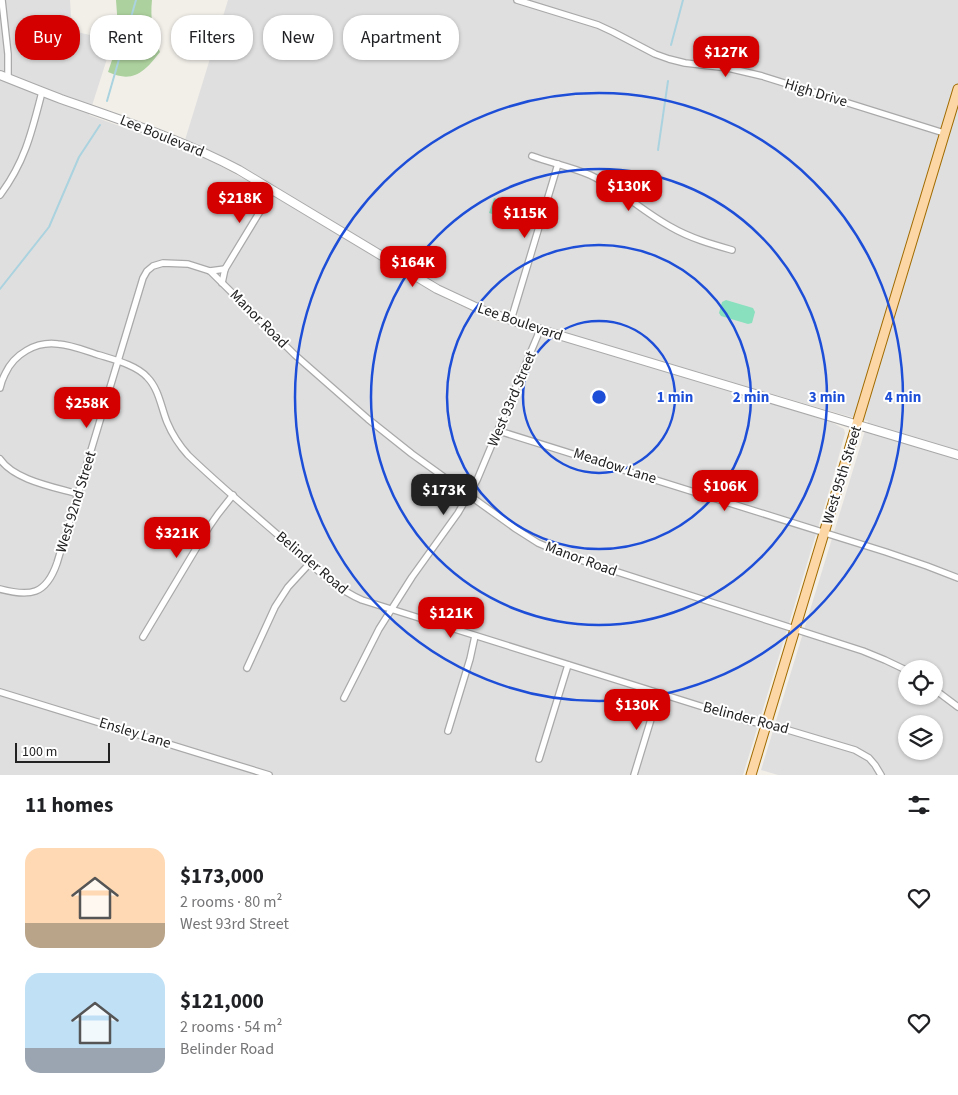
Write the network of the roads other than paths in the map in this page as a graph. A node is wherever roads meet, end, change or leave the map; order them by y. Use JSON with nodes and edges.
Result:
{"nodes":[{"id":1,"x":2,"y":0,"type":"edge"},
{"id":2,"x":517,"y":0,"type":"edge"},
{"id":3,"x":4,"y":76,"type":"edge"},
{"id":4,"x":958,"y":89,"type":"edge"},
{"id":5,"x":42,"y":92,"type":"junction"},
{"id":6,"x":944,"y":133,"type":"junction"},
{"id":7,"x":532,"y":156,"type":"dead end"},
{"id":8,"x":558,"y":164,"type":"junction"},
{"id":9,"x":273,"y":190,"type":"junction"},
{"id":10,"x":0,"y":195,"type":"edge"},
{"id":11,"x":732,"y":250,"type":"dead end"},
{"id":12,"x":161,"y":264,"type":"joint"},
{"id":13,"x":225,"y":269,"type":"junction"},
{"id":14,"x":210,"y":271,"type":"junction"},
{"id":15,"x":222,"y":283,"type":"junction"},
{"id":16,"x":511,"y":320,"type":"junction"},
{"id":17,"x":540,"y":330,"type":"junction"},
{"id":18,"x":119,"y":362,"type":"junction"},
{"id":19,"x":0,"y":388,"type":"edge"},
{"id":20,"x":857,"y":424,"type":"junction"},
{"id":21,"x":499,"y":430,"type":"junction"},
{"id":22,"x":958,"y":455,"type":"edge"},
{"id":23,"x":0,"y":459,"type":"edge"},
{"id":24,"x":78,"y":494,"type":"junction"},
{"id":25,"x":469,"y":495,"type":"junction"},
{"id":26,"x":233,"y":496,"type":"junction"},
{"id":27,"x":824,"y":533,"type":"junction"},
{"id":28,"x":310,"y":563,"type":"junction"},
{"id":29,"x":958,"y":578,"type":"edge"},
{"id":30,"x":0,"y":589,"type":"edge"},
{"id":31,"x":391,"y":610,"type":"junction"},
{"id":32,"x":796,"y":630,"type":"junction"},
{"id":33,"x":475,"y":636,"type":"junction"},
{"id":34,"x":143,"y":637,"type":"dead end"},
{"id":35,"x":568,"y":665,"type":"junction"},
{"id":36,"x":898,"y":666,"type":"edge"},
{"id":37,"x":247,"y":668,"type":"dead end"},
{"id":38,"x":0,"y":692,"type":"edge"},
{"id":39,"x":659,"y":693,"type":"junction"},
{"id":40,"x":943,"y":696,"type":"edge"},
{"id":41,"x":344,"y":698,"type":"dead end"},
{"id":42,"x":958,"y":707,"type":"edge"},
{"id":43,"x":767,"y":724,"type":"junction"},
{"id":44,"x":448,"y":731,"type":"dead end"},
{"id":45,"x":538,"y":759,"type":"dead end"},
{"id":46,"x":269,"y":775,"type":"edge"},
{"id":47,"x":634,"y":775,"type":"edge"},
{"id":48,"x":751,"y":775,"type":"edge"},
{"id":49,"x":881,"y":775,"type":"edge"}],
"edges":[{"from":1,"to":3,"type":"street"},
{"from":2,"to":6,"type":"street","name":"High Drive"},
{"from":3,"to":5,"type":"street","name":"Lee Boulevard"},
{"from":4,"to":6,"type":"main road","name":"West 95th Street"},
{"from":5,"to":9,"type":"street","name":"Lee Boulevard"},
{"from":5,"to":10,"type":"street"},
{"from":6,"to":20,"type":"main road","name":"West 95th Street"},
{"from":7,"to":8,"type":"street"},
{"from":8,"to":11,"type":"street"},
{"from":8,"to":16,"type":"street"},
{"from":9,"to":13,"type":"street"},
{"from":9,"to":16,"type":"street","name":"Lee Boulevard"},
{"from":12,"to":14,"type":"street","name":"Manor Road"},
{"from":12,"to":18,"type":"street","name":"West 92nd Street"},
{"from":13,"to":14,"type":"street"},
{"from":13,"to":15,"type":"street"},
{"from":14,"to":15,"type":"street","name":"Manor Road"},
{"from":15,"to":25,"type":"street","name":"Manor Road"},
{"from":16,"to":17,"type":"street","name":"Lee Boulevard"},
{"from":17,"to":20,"type":"street","name":"Lee Boulevard"},
{"from":17,"to":21,"type":"street","name":"West 93rd Street"},
{"from":18,"to":19,"type":"street","name":"Belinder Road"},
{"from":18,"to":24,"type":"street","name":"West 92nd Street"},
{"from":18,"to":26,"type":"street","name":"Belinder Road"},
{"from":20,"to":22,"type":"street","name":"Lee Boulevard"},
{"from":20,"to":27,"type":"main road","name":"West 95th Street"},
{"from":21,"to":25,"type":"street","name":"West 93rd Street"},
{"from":21,"to":27,"type":"street","name":"Meadow Lane"},
{"from":23,"to":24,"type":"street"},
{"from":24,"to":30,"type":"street","name":"West 92nd Street"},
{"from":25,"to":31,"type":"street","name":"West 93rd Street"},
{"from":25,"to":32,"type":"street","name":"Manor Road"},
{"from":26,"to":28,"type":"street","name":"Belinder Road"},
{"from":26,"to":34,"type":"street"},
{"from":27,"to":29,"type":"street","name":"Meadow Lane"},
{"from":27,"to":32,"type":"main road","name":"West 95th Street"},
{"from":28,"to":31,"type":"street","name":"Belinder Road"},
{"from":28,"to":37,"type":"street"},
{"from":31,"to":33,"type":"street","name":"Belinder Road"},
{"from":31,"to":41,"type":"street","name":"West 93rd Street"},
{"from":32,"to":36,"type":"street","name":"Manor Road"},
{"from":32,"to":43,"type":"main road","name":"West 95th Street"},
{"from":33,"to":35,"type":"street","name":"Belinder Road"},
{"from":33,"to":44,"type":"street"},
{"from":35,"to":39,"type":"street","name":"Belinder Road"},
{"from":35,"to":45,"type":"street"},
{"from":38,"to":46,"type":"street","name":"Ensley Lane"},
{"from":39,"to":43,"type":"street","name":"Belinder Road"},
{"from":39,"to":47,"type":"street"},
{"from":40,"to":42,"type":"street"},
{"from":43,"to":48,"type":"main road","name":"West 95th Street"},
{"from":43,"to":49,"type":"street","name":"Belinder Road"}]}
